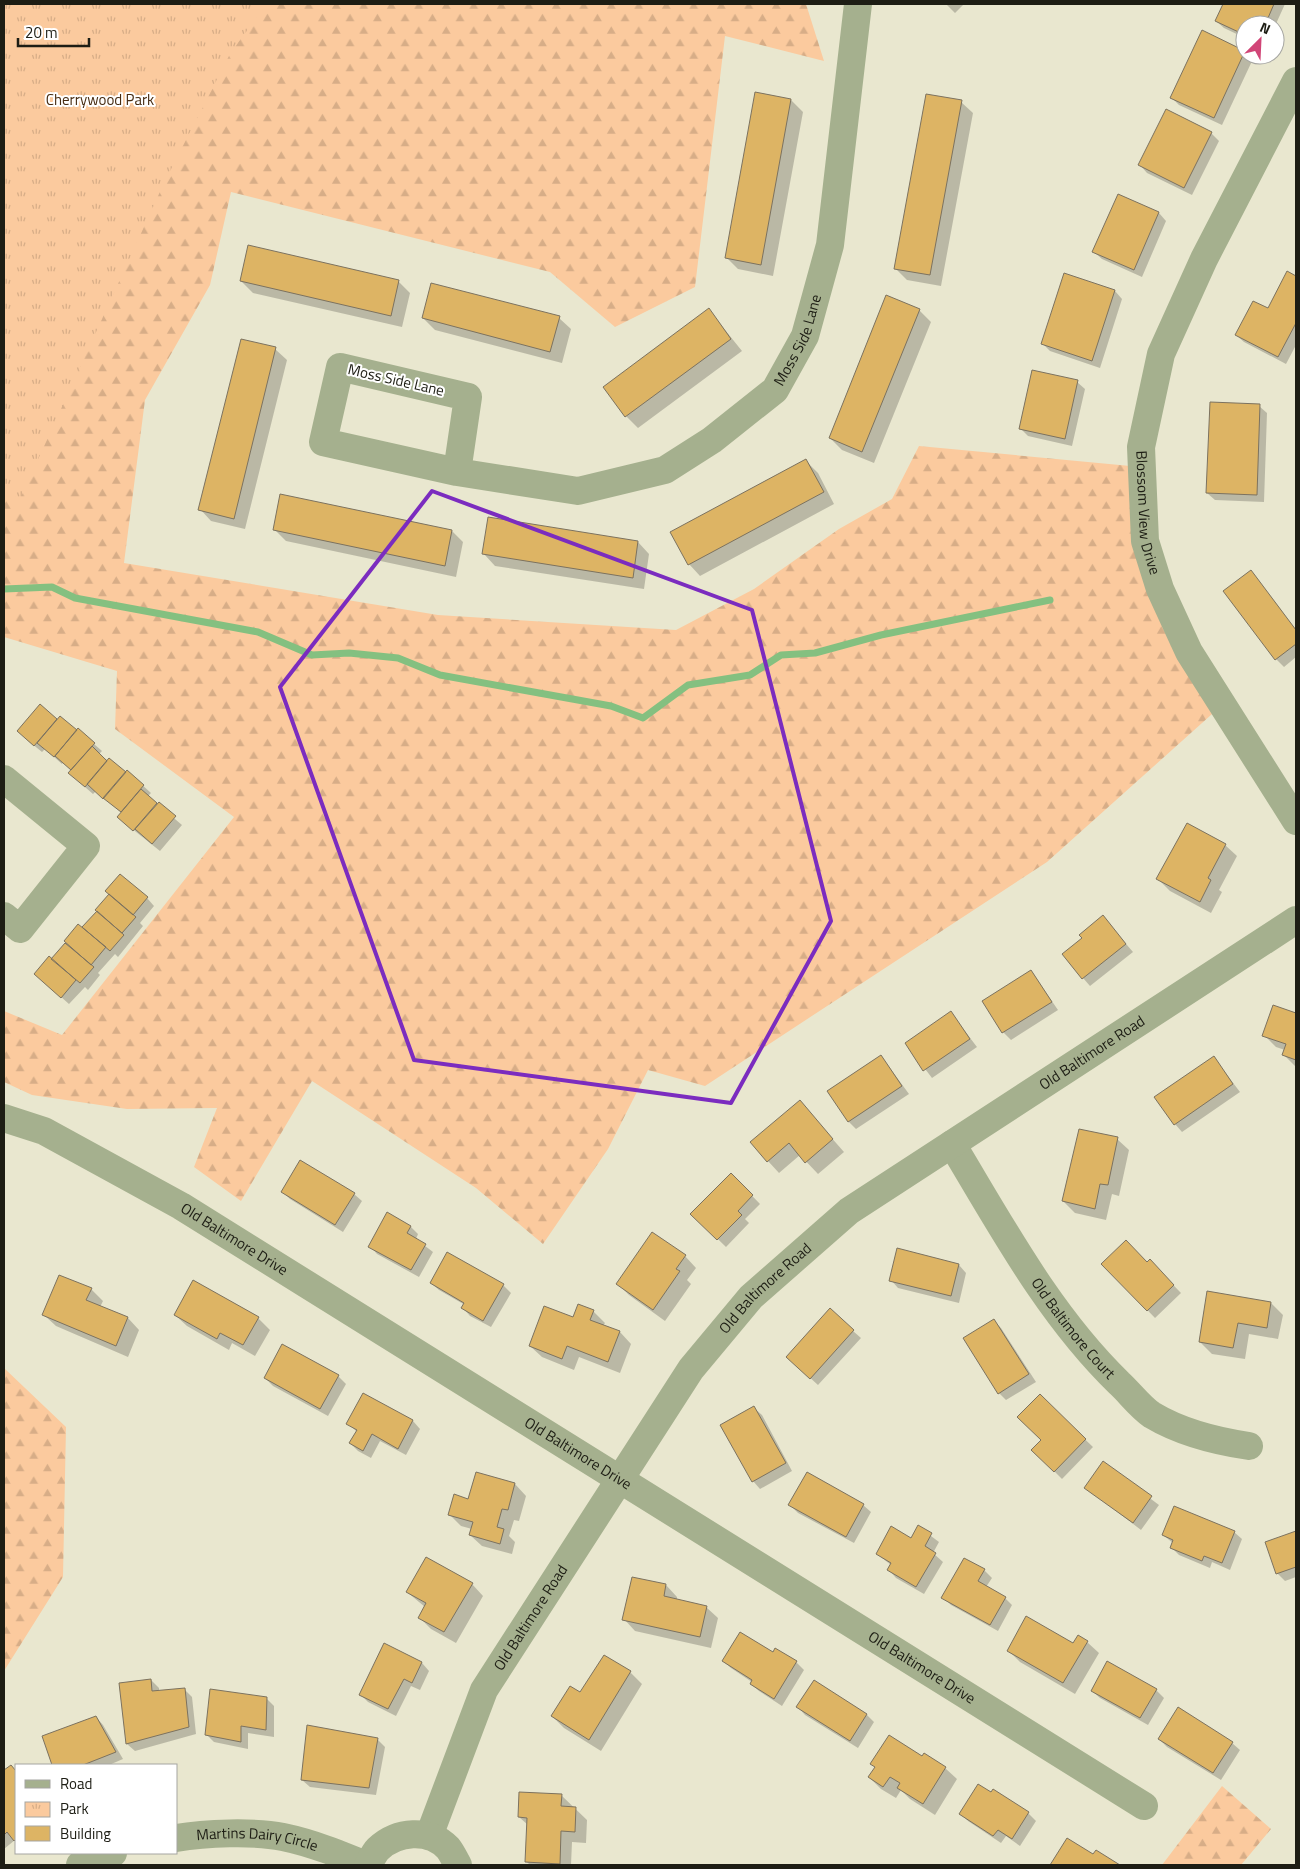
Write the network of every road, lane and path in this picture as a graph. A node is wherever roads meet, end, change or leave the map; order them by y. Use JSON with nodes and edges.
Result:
{"nodes":[{"id":1,"x":858,"y":4,"type":"edge"},
{"id":2,"x":1296,"y":81,"type":"edge"},
{"id":3,"x":457,"y":472,"type":"junction"},
{"id":4,"x":4,"y":779,"type":"edge"},
{"id":5,"x":1296,"y":821,"type":"edge"},
{"id":6,"x":4,"y":916,"type":"edge"},
{"id":7,"x":1296,"y":920,"type":"edge"},
{"id":8,"x":4,"y":1118,"type":"edge"},
{"id":9,"x":952,"y":1144,"type":"junction"},
{"id":10,"x":1249,"y":1446,"type":"dead end"},
{"id":11,"x":620,"y":1478,"type":"junction"},
{"id":12,"x":1144,"y":1806,"type":"dead end"},
{"id":13,"x":429,"y":1836,"type":"junction"},
{"id":14,"x":178,"y":1838,"type":"edge"},
{"id":15,"x":110,"y":1854,"type":"edge"},
{"id":16,"x":80,"y":1865,"type":"edge"},
{"id":17,"x":367,"y":1865,"type":"edge"},
{"id":18,"x":458,"y":1865,"type":"edge"}],
"edges":[{"from":1,"to":3,"type":"street","name":"Moss Side Lane"},
{"from":2,"to":5,"type":"street","name":"Blossom View Drive"},
{"from":3,"to":3,"type":"street","name":"Moss Side Lane"},
{"from":4,"to":6,"type":"street"},
{"from":7,"to":9,"type":"street","name":"Old Baltimore Road"},
{"from":8,"to":11,"type":"street","name":"Old Baltimore Drive"},
{"from":9,"to":10,"type":"street","name":"Old Baltimore Court"},
{"from":9,"to":11,"type":"street","name":"Old Baltimore Road"},
{"from":11,"to":12,"type":"street","name":"Old Baltimore Drive"},
{"from":11,"to":13,"type":"street","name":"Old Baltimore Road"},
{"from":13,"to":17,"type":"street"},
{"from":13,"to":18,"type":"street"},
{"from":14,"to":17,"type":"street","name":"Martins Dairy Circle"},
{"from":15,"to":16,"type":"street"}]}
